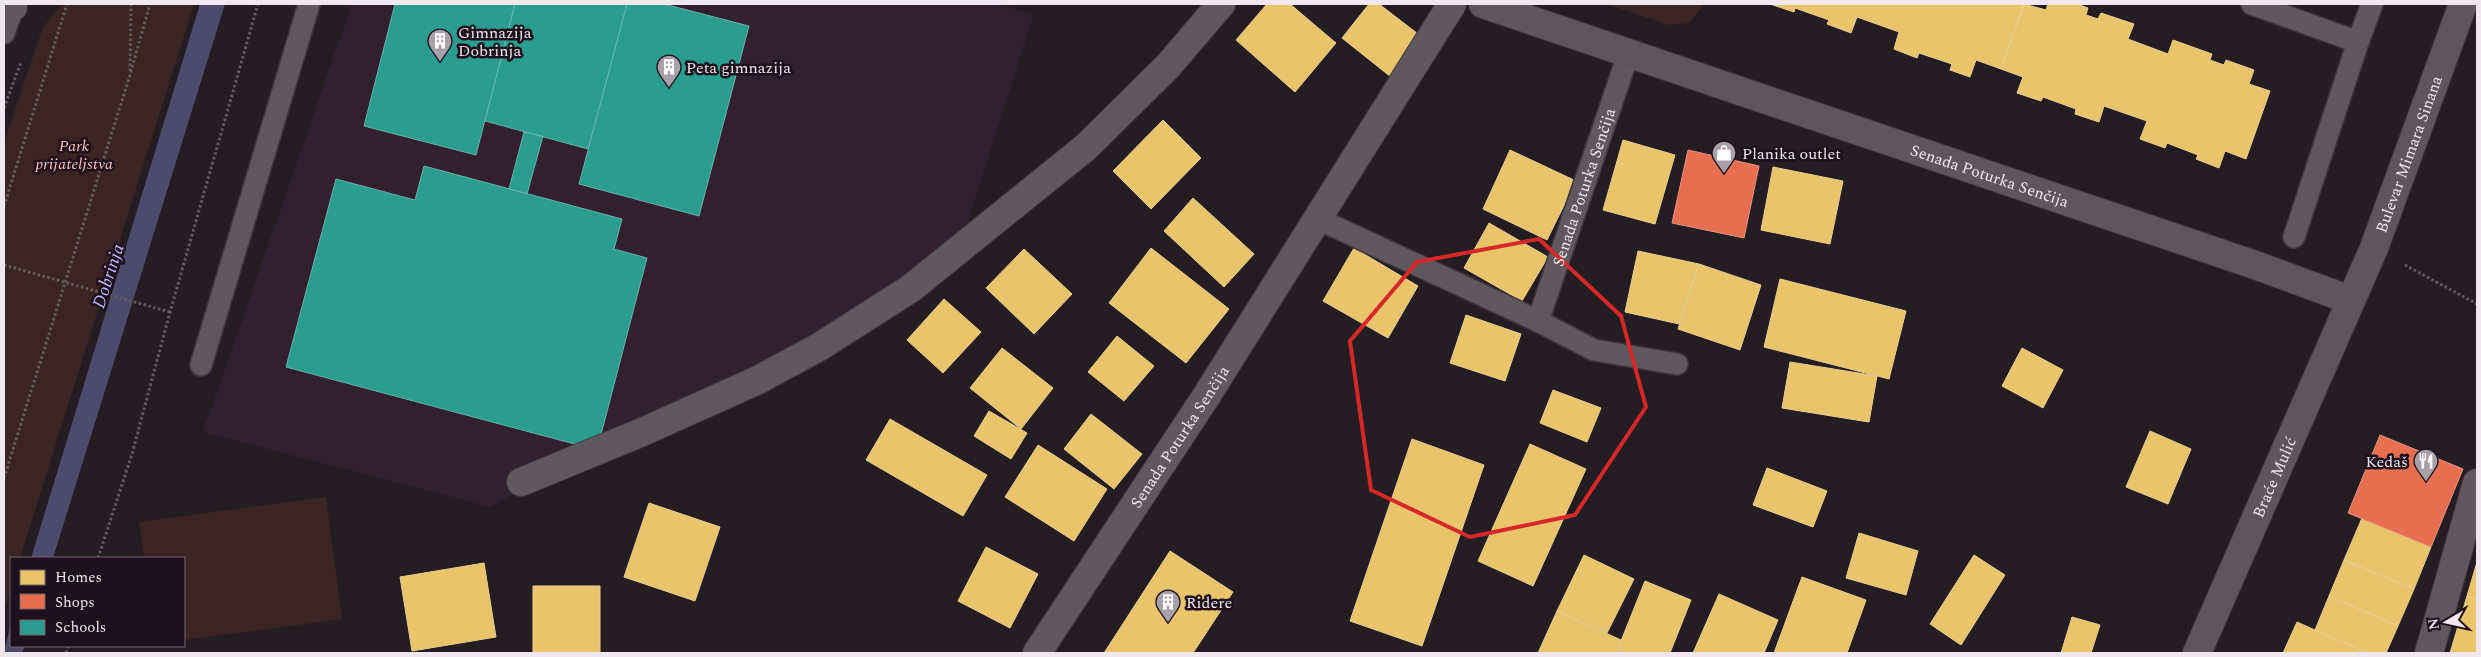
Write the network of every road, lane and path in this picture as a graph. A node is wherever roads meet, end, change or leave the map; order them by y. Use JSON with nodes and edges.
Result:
{"nodes":[{"id":1,"x":67,"y":4,"type":"edge"},
{"id":2,"x":131,"y":4,"type":"edge"},
{"id":3,"x":150,"y":4,"type":"edge"},
{"id":4,"x":258,"y":4,"type":"edge"},
{"id":5,"x":309,"y":4,"type":"edge"},
{"id":6,"x":1221,"y":4,"type":"edge"},
{"id":7,"x":1452,"y":4,"type":"edge"},
{"id":8,"x":1483,"y":4,"type":"edge"},
{"id":9,"x":2252,"y":4,"type":"edge"},
{"id":10,"x":2372,"y":4,"type":"edge"},
{"id":11,"x":2462,"y":4,"type":"edge"},
{"id":12,"x":8,"y":5,"type":"edge"},
{"id":13,"x":4,"y":33,"type":"edge"},
{"id":14,"x":2358,"y":42,"type":"junction"},
{"id":15,"x":1628,"y":52,"type":"junction"},
{"id":16,"x":130,"y":75,"type":"junction"},
{"id":17,"x":4,"y":206,"type":"edge"},
{"id":18,"x":1318,"y":219,"type":"junction"},
{"id":19,"x":2294,"y":236,"type":"dead end"},
{"id":20,"x":4,"y":265,"type":"edge"},
{"id":21,"x":2350,"y":300,"type":"junction"},
{"id":22,"x":170,"y":312,"type":"junction"},
{"id":23,"x":1538,"y":321,"type":"junction"},
{"id":24,"x":1676,"y":364,"type":"dead end"},
{"id":25,"x":202,"y":365,"type":"dead end"},
{"id":26,"x":4,"y":478,"type":"edge"},
{"id":27,"x":521,"y":482,"type":"dead end"},
{"id":28,"x":2477,"y":483,"type":"edge"},
{"id":29,"x":98,"y":557,"type":"edge"},
{"id":30,"x":1037,"y":653,"type":"edge"},
{"id":31,"x":2197,"y":653,"type":"edge"},
{"id":32,"x":2429,"y":653,"type":"edge"}],
"edges":[{"from":1,"to":17,"type":"path"},
{"from":2,"to":16,"type":"path"},
{"from":3,"to":16,"type":"path"},
{"from":4,"to":22,"type":"path"},
{"from":5,"to":25,"type":"lane"},
{"from":6,"to":27,"type":"street"},
{"from":7,"to":18,"type":"street","name":"Senada Poturka Senčija"},
{"from":8,"to":15,"type":"street","name":"Senada Poturka Senčija"},
{"from":9,"to":14,"type":"lane"},
{"from":10,"to":14,"type":"lane"},
{"from":11,"to":21,"type":"street","name":"Bulevar Mimara Sinana"},
{"from":12,"to":13,"type":"lane"},
{"from":14,"to":19,"type":"lane"},
{"from":15,"to":21,"type":"street","name":"Senada Poturka Senčija"},
{"from":15,"to":23,"type":"lane","name":"Senada Poturka Senčija"},
{"from":16,"to":26,"type":"path"},
{"from":18,"to":23,"type":"lane"},
{"from":18,"to":30,"type":"street","name":"Senada Poturka Senčija"},
{"from":20,"to":22,"type":"path","bridge":true},
{"from":21,"to":31,"type":"street","name":"Braće Mulić"},
{"from":22,"to":29,"type":"path"},
{"from":23,"to":24,"type":"lane"},
{"from":28,"to":32,"type":"street"}]}
